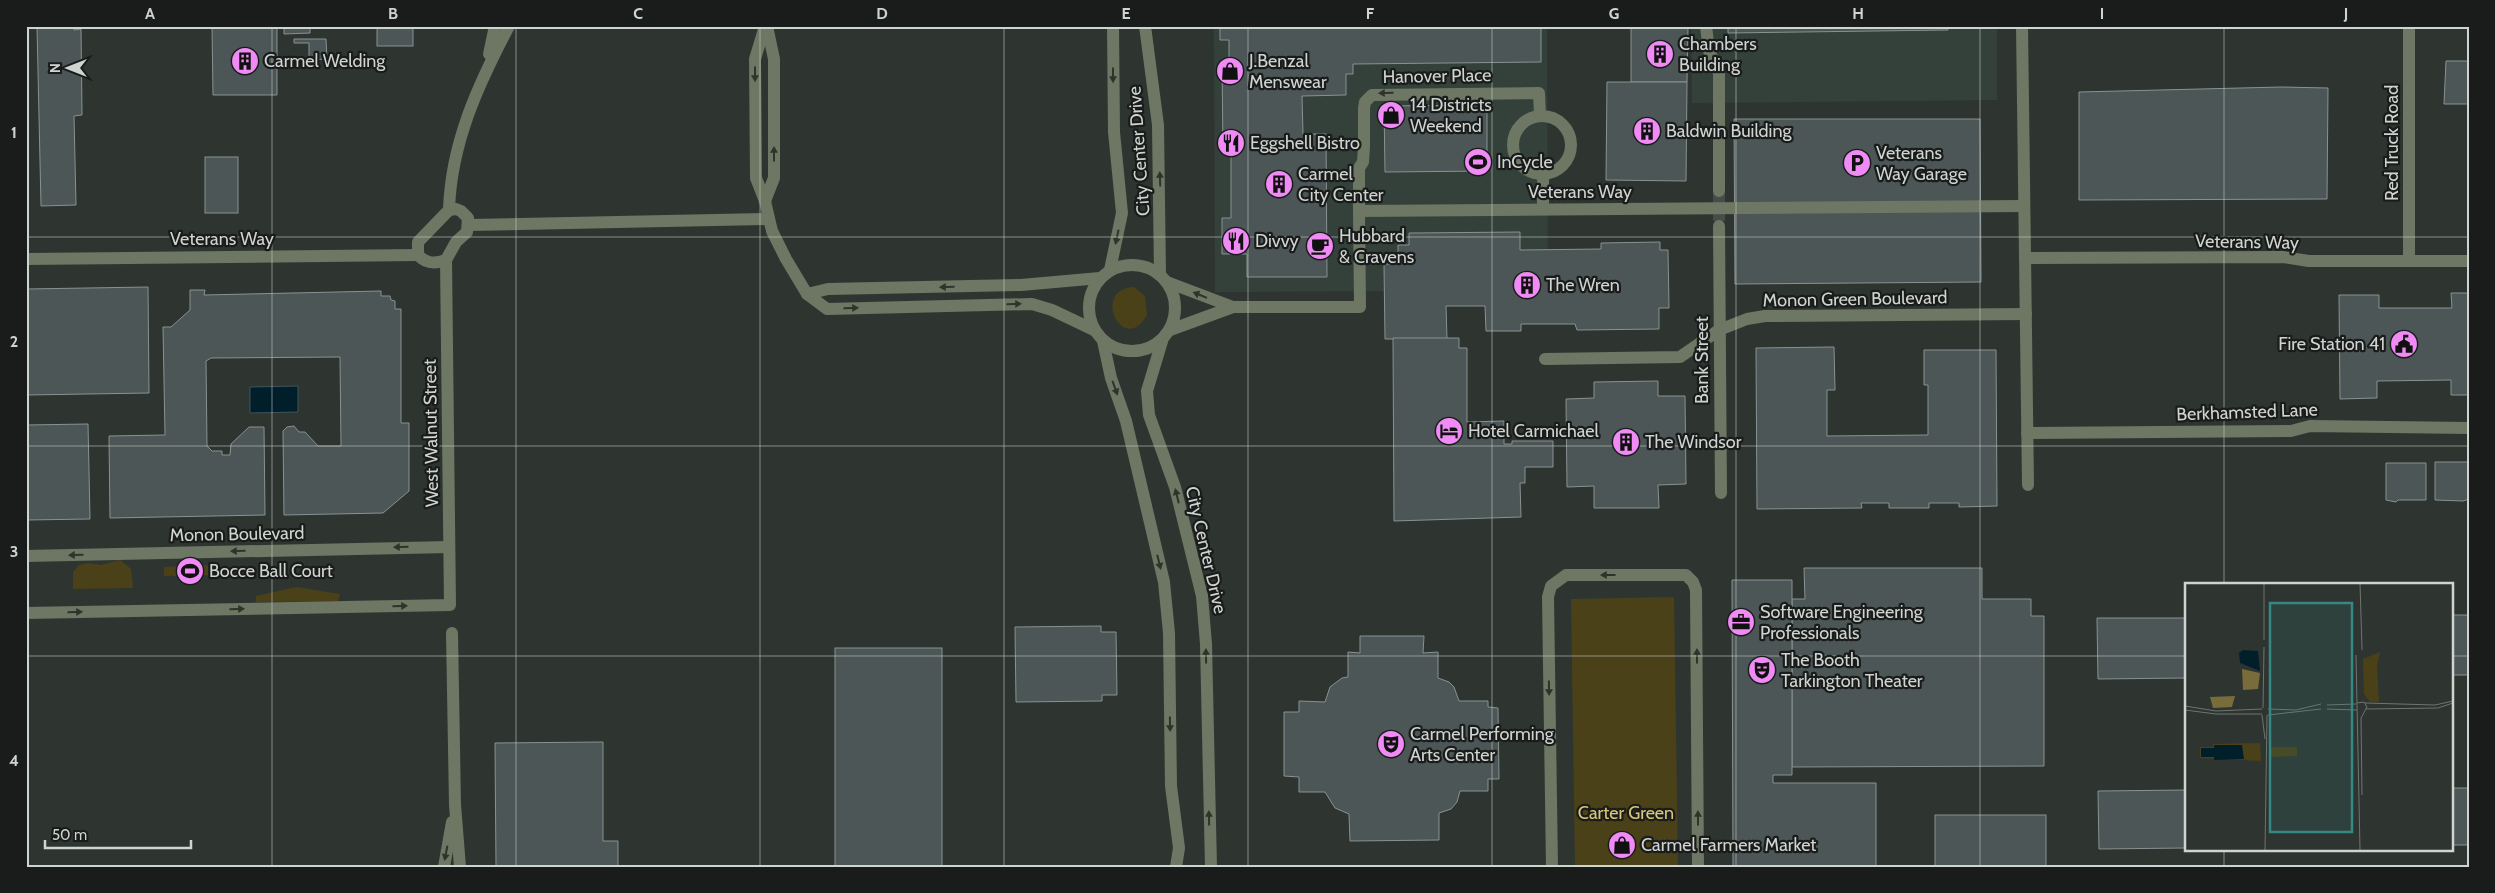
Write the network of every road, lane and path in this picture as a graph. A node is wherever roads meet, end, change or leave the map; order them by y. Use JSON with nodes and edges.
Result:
{"nodes":[{"id":1,"x":495,"y":26,"type":"edge"},
{"id":2,"x":509,"y":26,"type":"edge"},
{"id":3,"x":766,"y":26,"type":"edge"},
{"id":4,"x":1113,"y":26,"type":"edge"},
{"id":5,"x":1145,"y":26,"type":"edge"},
{"id":6,"x":1706,"y":26,"type":"edge"},
{"id":7,"x":2022,"y":26,"type":"edge"},
{"id":8,"x":2409,"y":26,"type":"edge"},
{"id":9,"x":486,"y":71,"type":"junction"},
{"id":10,"x":1540,"y":115,"type":"junction"},
{"id":11,"x":1543,"y":174,"type":"junction"},
{"id":12,"x":1719,"y":191,"type":"tunnel mouth"},
{"id":13,"x":765,"y":201,"type":"junction"},
{"id":14,"x":2024,"y":206,"type":"junction"},
{"id":15,"x":1543,"y":209,"type":"junction"},
{"id":16,"x":449,"y":210,"type":"junction"},
{"id":17,"x":1359,"y":211,"type":"junction"},
{"id":18,"x":769,"y":219,"type":"junction"},
{"id":19,"x":468,"y":225,"type":"junction"},
{"id":20,"x":1719,"y":226,"type":"tunnel mouth"},
{"id":21,"x":418,"y":254,"type":"junction"},
{"id":22,"x":2025,"y":258,"type":"junction"},
{"id":23,"x":26,"y":259,"type":"edge"},
{"id":24,"x":446,"y":260,"type":"junction"},
{"id":25,"x":2409,"y":260,"type":"junction"},
{"id":26,"x":2469,"y":261,"type":"edge"},
{"id":27,"x":1105,"y":274,"type":"junction"},
{"id":28,"x":1164,"y":278,"type":"junction"},
{"id":29,"x":808,"y":294,"type":"junction"},
{"id":30,"x":1233,"y":307,"type":"junction"},
{"id":31,"x":2026,"y":314,"type":"junction"},
{"id":32,"x":1094,"y":330,"type":"junction"},
{"id":33,"x":1719,"y":330,"type":"junction"},
{"id":34,"x":1167,"y":334,"type":"junction"},
{"id":35,"x":1104,"y":341,"type":"junction"},
{"id":36,"x":1546,"y":359,"type":"dead end"},
{"id":37,"x":2469,"y":428,"type":"edge"},
{"id":38,"x":2027,"y":433,"type":"junction"},
{"id":39,"x":2028,"y":485,"type":"dead end"},
{"id":40,"x":1721,"y":493,"type":"dead end"},
{"id":41,"x":449,"y":547,"type":"junction"},
{"id":42,"x":26,"y":556,"type":"edge"},
{"id":43,"x":26,"y":613,"type":"edge"},
{"id":44,"x":452,"y":633,"type":"dead end"},
{"id":45,"x":456,"y":805,"type":"junction"},
{"id":46,"x":444,"y":867,"type":"edge"},
{"id":47,"x":460,"y":867,"type":"edge"},
{"id":48,"x":1176,"y":867,"type":"edge"},
{"id":49,"x":1211,"y":867,"type":"edge"},
{"id":50,"x":1552,"y":867,"type":"edge"},
{"id":51,"x":1698,"y":867,"type":"edge"}],
"edges":[{"from":1,"to":9,"type":"street"},
{"from":2,"to":9,"type":"street"},
{"from":13,"to":3,"type":"street","one_way":true},
{"from":3,"to":13,"type":"street","one_way":true},
{"from":4,"to":27,"type":"street","name":"City Center Drive","one_way":true},
{"from":28,"to":5,"type":"street","name":"City Center Drive","one_way":true},
{"from":6,"to":12,"type":"street"},
{"from":7,"to":14,"type":"street"},
{"from":8,"to":25,"type":"street","name":"Red Truck Road"},
{"from":9,"to":16,"type":"street"},
{"from":10,"to":11,"type":"street"},
{"from":10,"to":11,"type":"street"},
{"from":10,"to":17,"type":"street","name":"Hanover Place","one_way":true},
{"from":11,"to":15,"type":"street"},
{"from":13,"to":18,"type":"street"},
{"from":14,"to":15,"type":"street","name":"Veterans Way"},
{"from":14,"to":22,"type":"street"},
{"from":15,"to":17,"type":"street","name":"Veterans Way"},
{"from":16,"to":19,"type":"street"},
{"from":16,"to":21,"type":"street"},
{"from":17,"to":30,"type":"street"},
{"from":18,"to":19,"type":"street"},
{"from":18,"to":29,"type":"street"},
{"from":19,"to":24,"type":"street"},
{"from":20,"to":33,"type":"street","name":"Bank Street"},
{"from":21,"to":23,"type":"street","name":"Veterans Way"},
{"from":21,"to":24,"type":"street"},
{"from":22,"to":25,"type":"street","name":"Veterans Way"},
{"from":22,"to":31,"type":"street"},
{"from":24,"to":41,"type":"street","name":"West Walnut Street"},
{"from":25,"to":26,"type":"street","name":"Veterans Way"},
{"from":27,"to":28,"type":"street"},
{"from":27,"to":29,"type":"street","one_way":true},
{"from":27,"to":32,"type":"street"},
{"from":30,"to":28,"type":"street","one_way":true},
{"from":28,"to":34,"type":"street"},
{"from":29,"to":32,"type":"street","one_way":true},
{"from":30,"to":34,"type":"street"},
{"from":31,"to":33,"type":"street","name":"Monon Green Boulevard"},
{"from":31,"to":38,"type":"street"},
{"from":32,"to":35,"type":"street"},
{"from":33,"to":36,"type":"street","name":"Monon Green Boulevard"},
{"from":33,"to":40,"type":"street","name":"Bank Street"},
{"from":34,"to":35,"type":"street"},
{"from":49,"to":34,"type":"street","name":"City Center Drive","one_way":true},
{"from":35,"to":48,"type":"street","one_way":true},
{"from":37,"to":38,"type":"street","name":"Berkhamsted Lane"},
{"from":38,"to":39,"type":"street"},
{"from":41,"to":42,"type":"street","name":"Monon Boulevard","one_way":true},
{"from":43,"to":41,"type":"street","name":"West Walnut Street","one_way":true},
{"from":44,"to":45,"type":"street"},
{"from":45,"to":46,"type":"street","one_way":true},
{"from":45,"to":47,"type":"street"},
{"from":51,"to":50,"type":"street","one_way":true}]}
